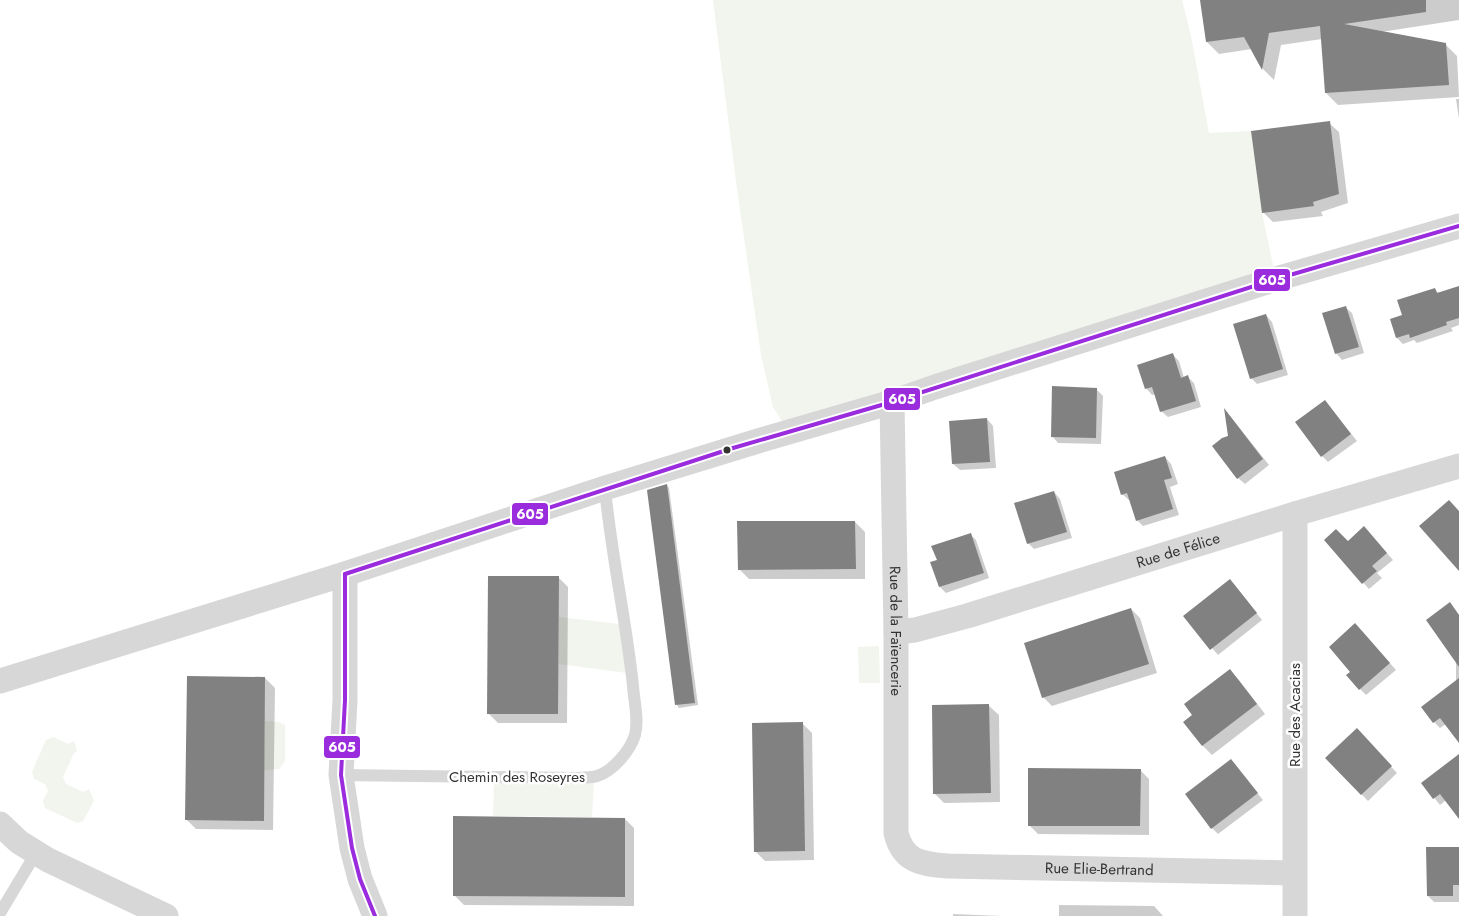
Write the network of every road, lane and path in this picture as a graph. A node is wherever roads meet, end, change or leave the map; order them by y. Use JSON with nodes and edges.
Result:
{"nodes":[{"id":1,"x":1459,"y":226,"type":"edge"},
{"id":2,"x":892,"y":402,"type":"junction"},
{"id":3,"x":1459,"y":466,"type":"edge"},
{"id":4,"x":605,"y":488,"type":"junction"},
{"id":5,"x":1295,"y":514,"type":"junction"},
{"id":6,"x":345,"y":574,"type":"junction"},
{"id":7,"x":896,"y":632,"type":"junction"},
{"id":8,"x":2,"y":684,"type":"edge"},
{"id":9,"x":341,"y":775,"type":"junction"},
{"id":10,"x":0,"y":824,"type":"edge"},
{"id":11,"x":36,"y":853,"type":"junction"},
{"id":12,"x":906,"y":855,"type":"joint"},
{"id":13,"x":1294,"y":873,"type":"junction"},
{"id":14,"x":0,"y":913,"type":"edge"},
{"id":15,"x":166,"y":916,"type":"edge"},
{"id":16,"x":375,"y":916,"type":"edge"},
{"id":17,"x":1294,"y":916,"type":"edge"}],
"edges":[{"from":1,"to":2,"type":"street"},
{"from":2,"to":4,"type":"street"},
{"from":2,"to":7,"type":"street","name":"Rue de la Faïencerie"},
{"from":3,"to":5,"type":"street","name":"Rue de Félice"},
{"from":4,"to":6,"type":"street"},
{"from":4,"to":9,"type":"lane","name":"Chemin des Roseyres"},
{"from":5,"to":7,"type":"street","name":"Rue de Félice"},
{"from":5,"to":13,"type":"street","name":"Rue des Acacias"},
{"from":6,"to":8,"type":"street"},
{"from":6,"to":9,"type":"street"},
{"from":7,"to":12,"type":"street","name":"Rue de la Faïencerie"},
{"from":9,"to":16,"type":"street"},
{"from":10,"to":11,"type":"street"},
{"from":11,"to":14,"type":"lane"},
{"from":11,"to":15,"type":"street"},
{"from":12,"to":13,"type":"street","name":"Rue Elie-Bertrand"},
{"from":13,"to":17,"type":"street","name":"Rue des Acacias"}]}
